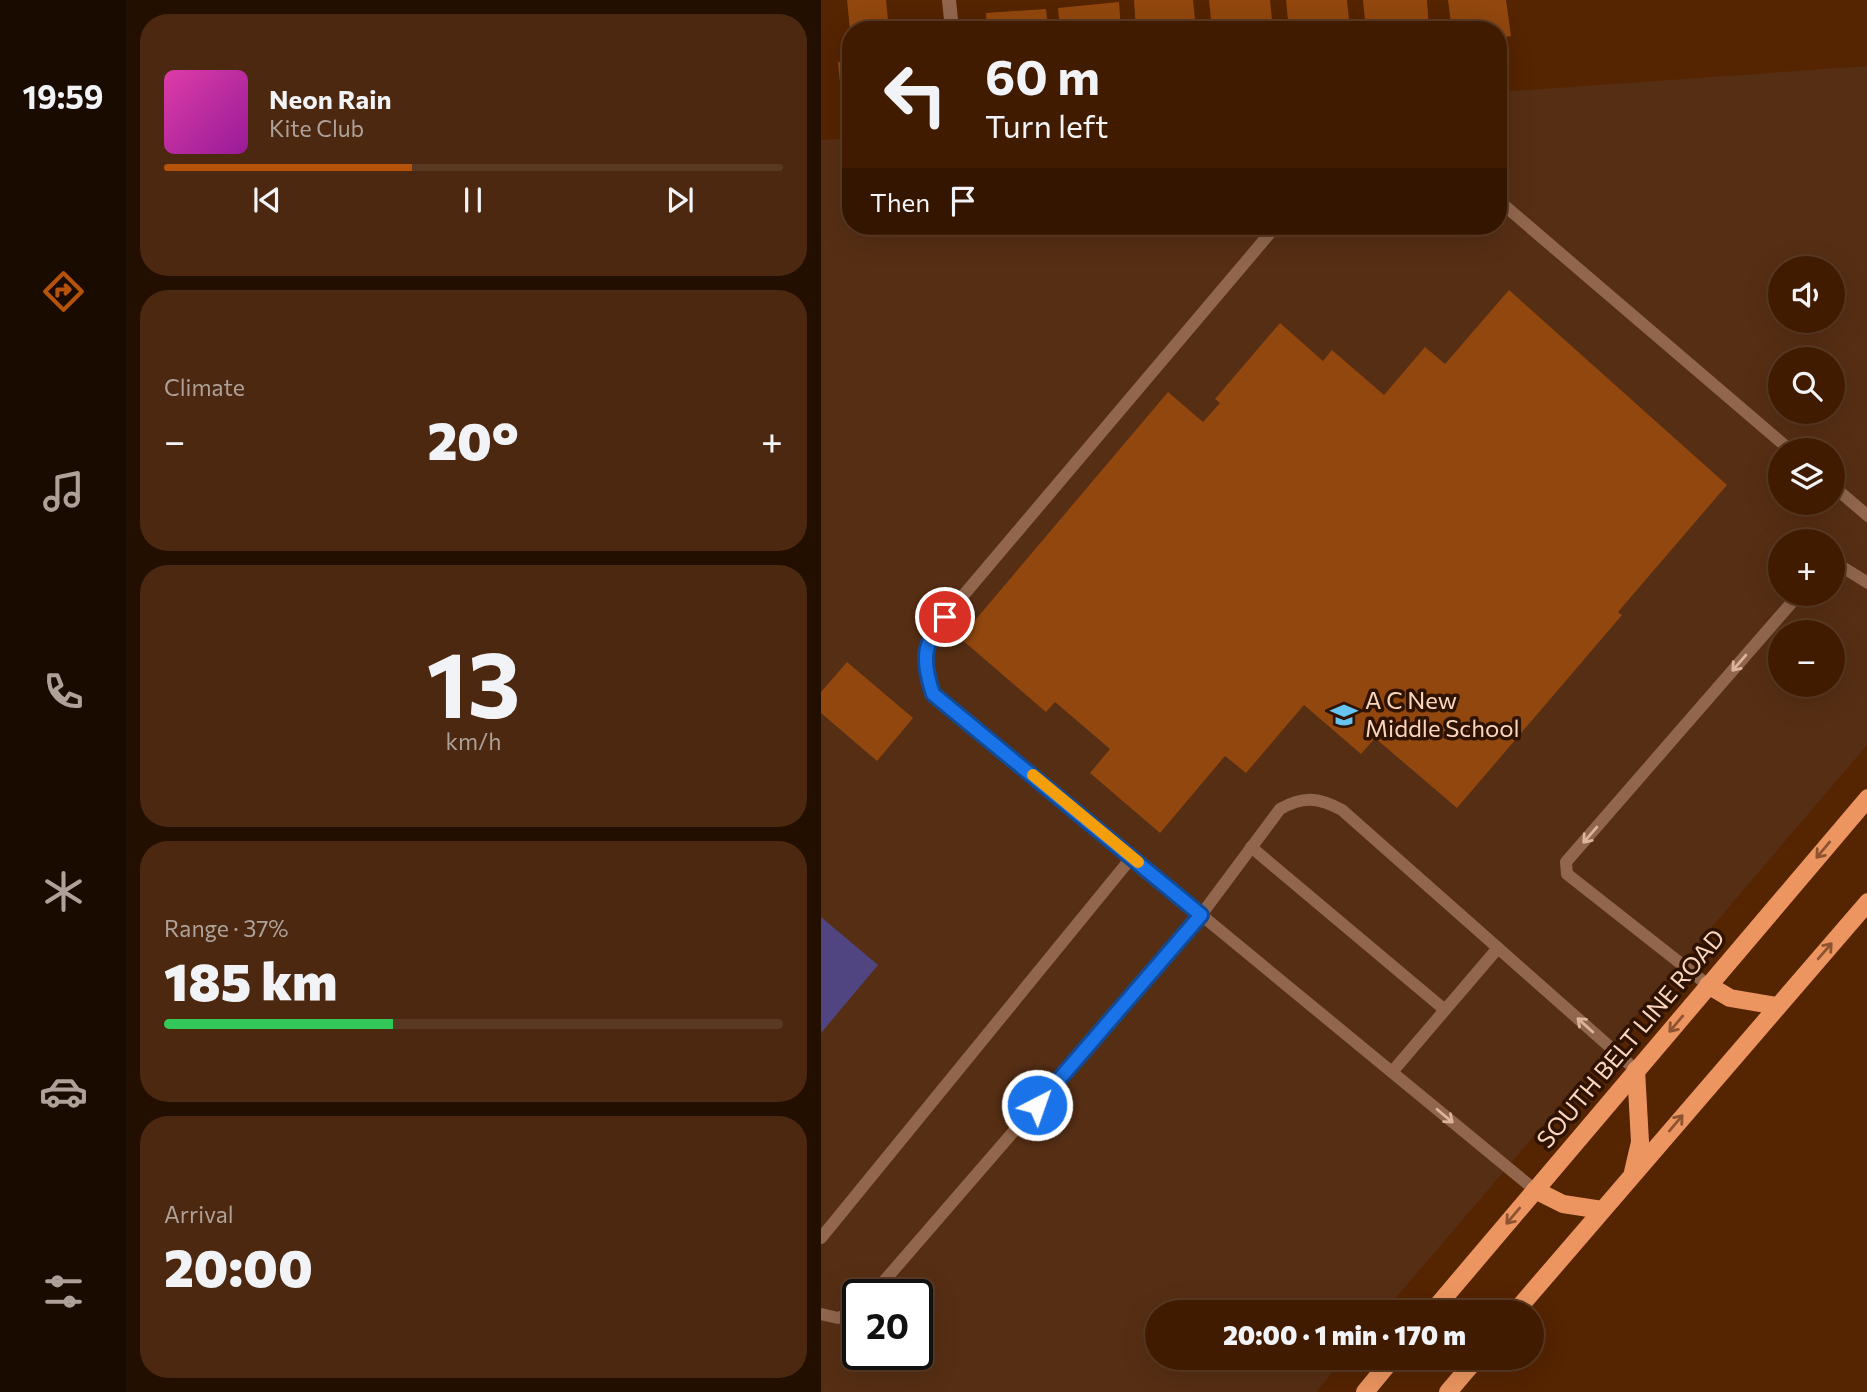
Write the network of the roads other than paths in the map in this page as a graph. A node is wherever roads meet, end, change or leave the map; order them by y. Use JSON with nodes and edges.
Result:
{"nodes":[{"id":1,"x":949,"y":0,"type":"edge"},
{"id":2,"x":951,"y":21,"type":"edge"},
{"id":3,"x":1507,"y":208,"type":"edge"},
{"id":4,"x":1268,"y":235,"type":"edge"},
{"id":5,"x":1776,"y":438,"type":"edge"},
{"id":6,"x":1845,"y":497,"type":"edge"},
{"id":7,"x":1867,"y":516,"type":"edge"},
{"id":8,"x":1845,"y":569,"type":"edge"},
{"id":9,"x":1867,"y":583,"type":"edge"},
{"id":10,"x":1789,"y":606,"type":"edge"},
{"id":11,"x":1867,"y":798,"type":"edge"},
{"id":12,"x":1251,"y":847,"type":"junction"},
{"id":13,"x":1132,"y":857,"type":"junction"},
{"id":14,"x":1867,"y":902,"type":"edge"},
{"id":15,"x":1201,"y":915,"type":"junction"},
{"id":16,"x":1498,"y":948,"type":"junction"},
{"id":17,"x":1708,"y":985,"type":"junction"},
{"id":18,"x":1777,"y":1006,"type":"junction"},
{"id":19,"x":1445,"y":1010,"type":"junction"},
{"id":20,"x":1636,"y":1070,"type":"junction"},
{"id":21,"x":1392,"y":1072,"type":"junction"},
{"id":22,"x":1632,"y":1175,"type":"junction"},
{"id":23,"x":1535,"y":1190,"type":"junction"},
{"id":24,"x":1603,"y":1210,"type":"junction"},
{"id":25,"x":821,"y":1238,"type":"edge"},
{"id":26,"x":886,"y":1279,"type":"edge"},
{"id":27,"x":1442,"y":1300,"type":"edge"},
{"id":28,"x":1525,"y":1300,"type":"edge"},
{"id":29,"x":821,"y":1314,"type":"edge"},
{"id":30,"x":842,"y":1316,"type":"edge"},
{"id":31,"x":1383,"y":1370,"type":"edge"},
{"id":32,"x":1467,"y":1370,"type":"edge"},
{"id":33,"x":1365,"y":1392,"type":"edge"},
{"id":34,"x":1448,"y":1392,"type":"edge"}],
"edges":[{"from":1,"to":2,"type":"street"},
{"from":3,"to":5,"type":"lane"},
{"from":4,"to":13,"type":"lane"},
{"from":6,"to":7,"type":"lane"},
{"from":8,"to":9,"type":"lane"},
{"from":10,"to":17,"type":"lane","one_way":true},
{"from":11,"to":17,"type":"main road","name":"SOUTH BELT LINE ROAD","one_way":true},
{"from":12,"to":15,"type":"lane"},
{"from":12,"to":16,"type":"lane"},
{"from":12,"to":19,"type":"lane"},
{"from":13,"to":15,"type":"lane"},
{"from":13,"to":25,"type":"lane"},
{"from":18,"to":14,"type":"main road","one_way":true},
{"from":15,"to":21,"type":"lane"},
{"from":15,"to":26,"type":"lane"},
{"from":16,"to":19,"type":"lane"},
{"from":20,"to":16,"type":"lane","one_way":true},
{"from":17,"to":18,"type":"main road"},
{"from":17,"to":20,"type":"main road","name":"SOUTH BELT LINE ROAD","one_way":true},
{"from":22,"to":18,"type":"main road","one_way":true},
{"from":19,"to":21,"type":"lane"},
{"from":20,"to":22,"type":"main road"},
{"from":20,"to":23,"type":"main road","name":"SOUTH BELT LINE ROAD"},
{"from":21,"to":23,"type":"lane","one_way":true},
{"from":22,"to":24,"type":"main road"},
{"from":23,"to":24,"type":"main road"},
{"from":23,"to":27,"type":"main road","name":"SOUTH BELT LINE ROAD","one_way":true},
{"from":24,"to":28,"type":"main road"},
{"from":29,"to":30,"type":"lane"},
{"from":31,"to":33,"type":"main road"},
{"from":32,"to":34,"type":"main road"}]}
